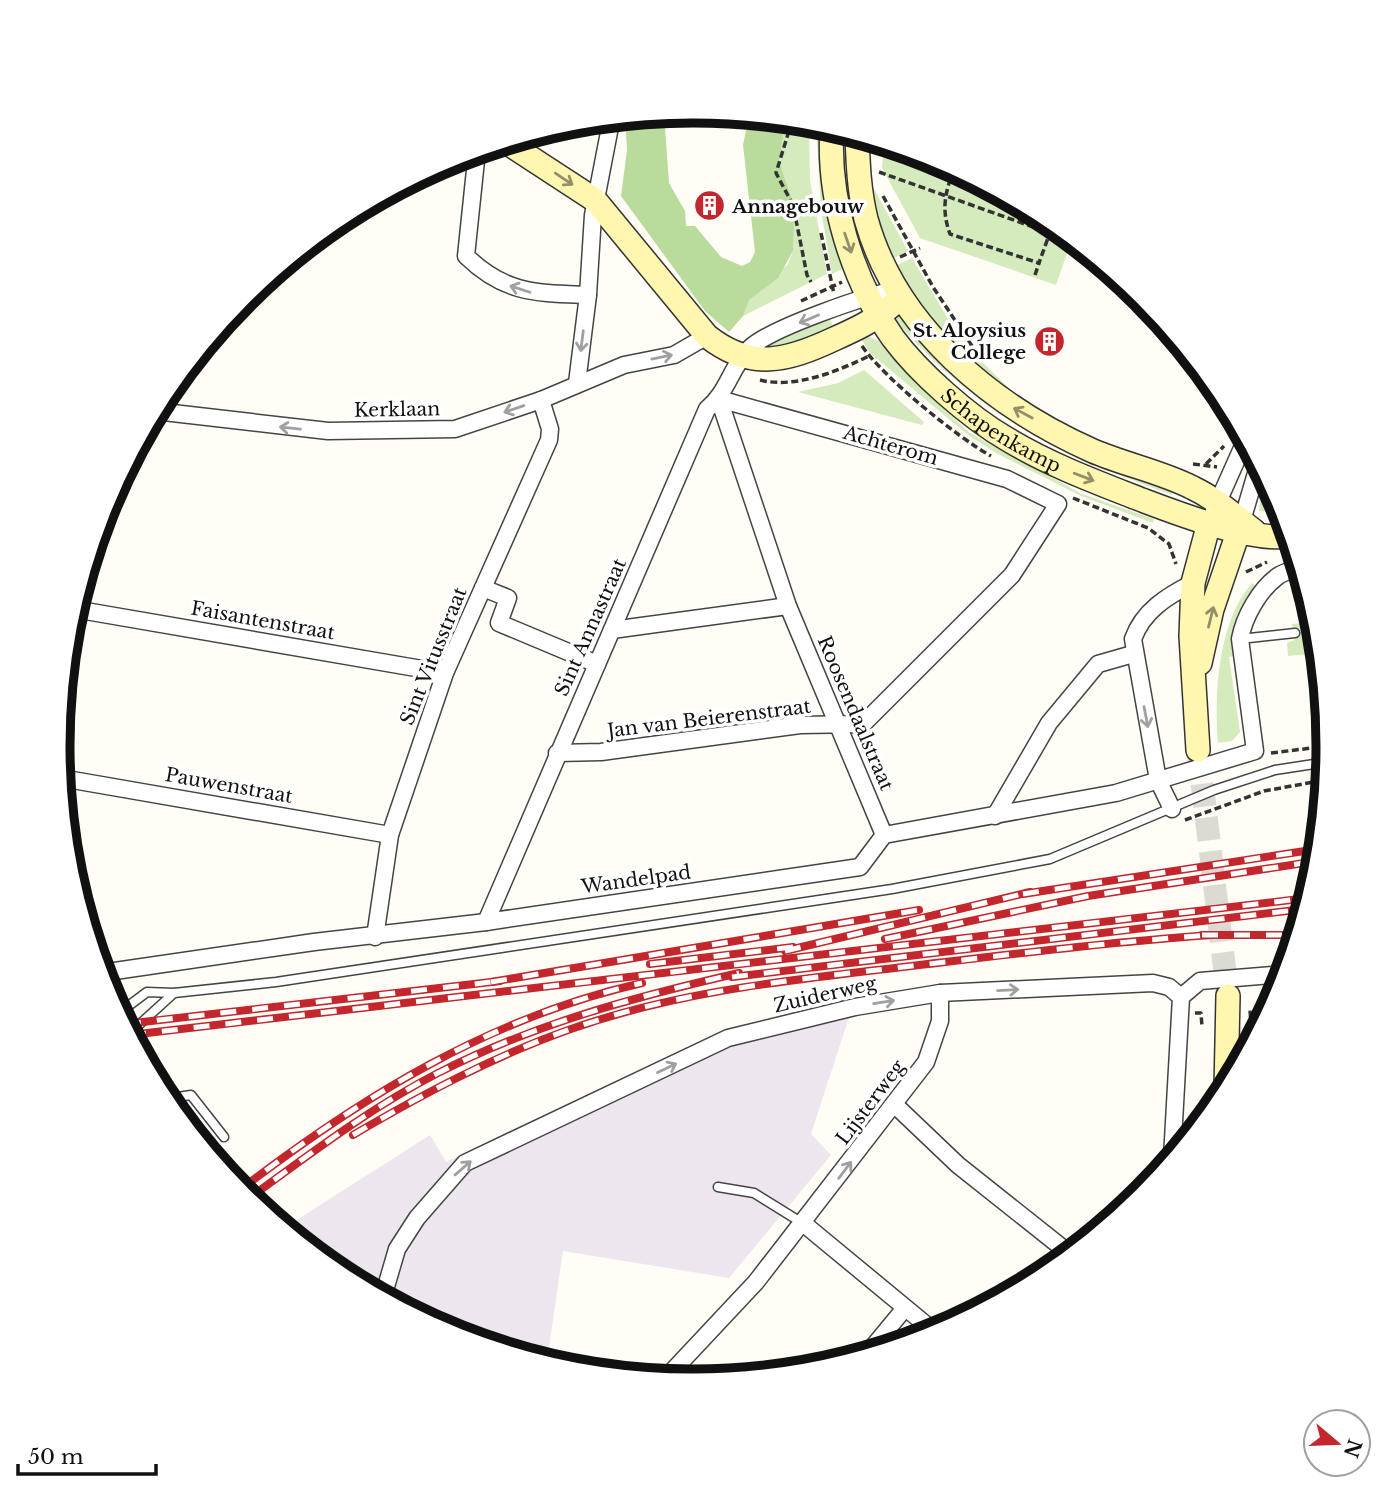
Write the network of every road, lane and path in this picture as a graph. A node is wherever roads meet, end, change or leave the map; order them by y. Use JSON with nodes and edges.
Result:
{"nodes":[{"id":1,"x":610,"y":128,"type":"edge"},
{"id":2,"x":789,"y":131,"type":"edge"},
{"id":3,"x":832,"y":139,"type":"edge"},
{"id":4,"x":857,"y":145,"type":"edge"},
{"id":5,"x":516,"y":149,"type":"edge"},
{"id":6,"x":476,"y":162,"type":"edge"},
{"id":7,"x":879,"y":172,"type":"dead end"},
{"id":8,"x":950,"y":179,"type":"edge"},
{"id":9,"x":881,"y":192,"type":"dead end"},
{"id":10,"x":944,"y":195,"type":"junction"},
{"id":11,"x":595,"y":200,"type":"junction"},
{"id":12,"x":1042,"y":230,"type":"edge"},
{"id":13,"x":1049,"y":235,"type":"edge"},
{"id":14,"x":920,"y":248,"type":"dead end"},
{"id":15,"x":913,"y":251,"type":"junction"},
{"id":16,"x":1039,"y":263,"type":"junction"},
{"id":17,"x":1035,"y":275,"type":"dead end"},
{"id":18,"x":811,"y":282,"type":"dead end"},
{"id":19,"x":832,"y":286,"type":"dead end"},
{"id":20,"x":899,"y":293,"type":"junction"},
{"id":21,"x":869,"y":294,"type":"junction"},
{"id":22,"x":588,"y":295,"type":"junction"},
{"id":23,"x":811,"y":296,"type":"dead end"},
{"id":24,"x":880,"y":316,"type":"junction"},
{"id":25,"x":707,"y":336,"type":"junction"},
{"id":26,"x":976,"y":351,"type":"dead end"},
{"id":27,"x":743,"y":356,"type":"junction"},
{"id":28,"x":869,"y":356,"type":"dead end"},
{"id":29,"x":757,"y":379,"type":"dead end"},
{"id":30,"x":577,"y":383,"type":"junction"},
{"id":31,"x":719,"y":399,"type":"junction"},
{"id":32,"x":541,"y":400,"type":"junction"},
{"id":33,"x":167,"y":412,"type":"edge"},
{"id":34,"x":1241,"y":450,"type":"edge"},
{"id":35,"x":1190,"y":463,"type":"dead end"},
{"id":36,"x":1199,"y":465,"type":"dead end"},
{"id":37,"x":1256,"y":479,"type":"edge"},
{"id":38,"x":1218,"y":502,"type":"junction"},
{"id":39,"x":1058,"y":504,"type":"joint"},
{"id":40,"x":1209,"y":523,"type":"junction"},
{"id":41,"x":1247,"y":529,"type":"junction"},
{"id":42,"x":1279,"y":535,"type":"edge"},
{"id":43,"x":1169,"y":544,"type":"dead end"},
{"id":44,"x":1175,"y":561,"type":"dead end"},
{"id":45,"x":1290,"y":570,"type":"edge"},
{"id":46,"x":1193,"y":583,"type":"junction"},
{"id":47,"x":483,"y":588,"type":"junction"},
{"id":48,"x":788,"y":606,"type":"junction"},
{"id":49,"x":85,"y":611,"type":"edge"},
{"id":50,"x":612,"y":631,"type":"junction"},
{"id":51,"x":1296,"y":633,"type":"dead end"},
{"id":52,"x":1240,"y":639,"type":"junction"},
{"id":53,"x":1133,"y":654,"type":"junction"},
{"id":54,"x":597,"y":664,"type":"junction"},
{"id":55,"x":445,"y":673,"type":"junction"},
{"id":56,"x":1195,"y":683,"type":"junction"},
{"id":57,"x":838,"y":726,"type":"junction"},
{"id":58,"x":1316,"y":749,"type":"edge"},
{"id":59,"x":1198,"y":750,"type":"tunnel mouth"},
{"id":60,"x":1288,"y":752,"type":"dead end"},
{"id":61,"x":557,"y":753,"type":"junction"},
{"id":62,"x":1316,"y":764,"type":"edge"},
{"id":63,"x":71,"y":780,"type":"edge"},
{"id":64,"x":1158,"y":780,"type":"junction"},
{"id":65,"x":1315,"y":782,"type":"edge"},
{"id":66,"x":995,"y":816,"type":"junction"},
{"id":67,"x":1176,"y":816,"type":"junction"},
{"id":68,"x":390,"y":835,"type":"junction"},
{"id":69,"x":884,"y":835,"type":"junction"},
{"id":70,"x":486,"y":922,"type":"junction"},
{"id":71,"x":375,"y":937,"type":"junction"},
{"id":72,"x":112,"y":971,"type":"edge"},
{"id":73,"x":1272,"y":977,"type":"edge"},
{"id":74,"x":174,"y":993,"type":"junction"},
{"id":75,"x":940,"y":993,"type":"junction"},
{"id":76,"x":1228,"y":996,"type":"tunnel mouth"},
{"id":77,"x":1181,"y":997,"type":"junction"},
{"id":78,"x":127,"y":1007,"type":"edge"},
{"id":79,"x":1258,"y":1010,"type":"edge"},
{"id":80,"x":1192,"y":1014,"type":"dead end"},
{"id":81,"x":1251,"y":1024,"type":"dead end"},
{"id":82,"x":137,"y":1027,"type":"edge"},
{"id":83,"x":1202,"y":1027,"type":"dead end"},
{"id":84,"x":1226,"y":1068,"type":"edge"},
{"id":85,"x":179,"y":1097,"type":"edge"},
{"id":86,"x":895,"y":1105,"type":"junction"},
{"id":87,"x":224,"y":1137,"type":"dead end"},
{"id":88,"x":1173,"y":1142,"type":"edge"},
{"id":89,"x":718,"y":1187,"type":"dead end"},
{"id":90,"x":804,"y":1224,"type":"junction"},
{"id":91,"x":1062,"y":1247,"type":"edge"},
{"id":92,"x":386,"y":1288,"type":"edge"},
{"id":93,"x":905,"y":1308,"type":"junction"},
{"id":94,"x":925,"y":1324,"type":"edge"},
{"id":95,"x":878,"y":1341,"type":"edge"},
{"id":96,"x":675,"y":1369,"type":"edge"}],
"edges":[{"from":1,"to":11,"type":"street"},
{"from":2,"to":18,"type":"path"},
{"from":3,"to":21,"type":"main road","name":"Schapenkamp","one_way":true},
{"from":4,"to":20,"type":"main road","name":"Schapenkamp"},
{"from":5,"to":11,"type":"main road","one_way":true},
{"from":22,"to":6,"type":"street","one_way":true},
{"from":7,"to":10,"type":"path"},
{"from":8,"to":10,"type":"path"},
{"from":9,"to":15,"type":"path"},
{"from":10,"to":12,"type":"path"},
{"from":10,"to":16,"type":"path"},
{"from":11,"to":22,"type":"street"},
{"from":11,"to":25,"type":"main road"},
{"from":13,"to":16,"type":"path"},
{"from":14,"to":15,"type":"path"},
{"from":15,"to":26,"type":"path"},
{"from":16,"to":17,"type":"path"},
{"from":19,"to":23,"type":"path"},
{"from":20,"to":21,"type":"street"},
{"from":20,"to":24,"type":"main road"},
{"from":38,"to":20,"type":"main road","name":"Schapenkamp","one_way":true},
{"from":21,"to":24,"type":"main road","name":"Schapenkamp"},
{"from":21,"to":27,"type":"street","one_way":true},
{"from":22,"to":30,"type":"street","one_way":true},
{"from":24,"to":27,"type":"main road"},
{"from":24,"to":40,"type":"main road","name":"Schapenkamp","one_way":true},
{"from":25,"to":27,"type":"main road"},
{"from":30,"to":25,"type":"street","name":"Kerklaan","one_way":true},
{"from":27,"to":31,"type":"street","name":"Sint Annastraat"},
{"from":28,"to":29,"type":"path"},
{"from":30,"to":32,"type":"street","name":"Kerklaan"},
{"from":31,"to":39,"type":"street","name":"Achterom"},
{"from":31,"to":48,"type":"street","name":"Roosendaalstraat"},
{"from":31,"to":50,"type":"street","name":"Sint Annastraat"},
{"from":32,"to":33,"type":"street","name":"Kerklaan","one_way":true},
{"from":32,"to":47,"type":"street","name":"Sint Vitusstraat"},
{"from":34,"to":38,"type":"street"},
{"from":35,"to":36,"type":"path"},
{"from":37,"to":41,"type":"street"},
{"from":38,"to":40,"type":"street"},
{"from":38,"to":41,"type":"main road","name":"Schapenkamp"},
{"from":39,"to":57,"type":"street","name":"Jan van Beierenstraat"},
{"from":40,"to":41,"type":"main road","name":"Schapenkamp"},
{"from":40,"to":46,"type":"main road"},
{"from":41,"to":42,"type":"main road","name":"Schapenkamp"},
{"from":56,"to":41,"type":"main road","one_way":true},
{"from":43,"to":44,"type":"path"},
{"from":45,"to":52,"type":"street"},
{"from":46,"to":53,"type":"street"},
{"from":46,"to":56,"type":"main road"},
{"from":47,"to":54,"type":"street"},
{"from":47,"to":55,"type":"street","name":"Sint Vitusstraat"},
{"from":48,"to":50,"type":"street"},
{"from":48,"to":57,"type":"street","name":"Roosendaalstraat"},
{"from":49,"to":55,"type":"street","name":"Faisantenstraat"},
{"from":50,"to":54,"type":"street","name":"Sint Annastraat"},
{"from":51,"to":52,"type":"lane"},
{"from":52,"to":64,"type":"street"},
{"from":53,"to":64,"type":"street","one_way":true},
{"from":53,"to":66,"type":"street"},
{"from":54,"to":61,"type":"street","name":"Sint Annastraat"},
{"from":55,"to":68,"type":"street","name":"Sint Vitusstraat"},
{"from":56,"to":59,"type":"main road"},
{"from":57,"to":61,"type":"street","name":"Jan van Beierenstraat"},
{"from":57,"to":69,"type":"street","name":"Roosendaalstraat"},
{"from":58,"to":60,"type":"path"},
{"from":61,"to":70,"type":"street","name":"Sint Annastraat"},
{"from":62,"to":67,"type":"lane"},
{"from":63,"to":68,"type":"street","name":"Pauwenstraat"},
{"from":64,"to":66,"type":"street"},
{"from":64,"to":67,"type":"street"},
{"from":65,"to":67,"type":"path"},
{"from":66,"to":69,"type":"street"},
{"from":67,"to":74,"type":"lane"},
{"from":68,"to":71,"type":"street","name":"Sint Vitusstraat"},
{"from":69,"to":70,"type":"street","name":"Wandelpad"},
{"from":70,"to":71,"type":"street","name":"Wandelpad"},
{"from":71,"to":72,"type":"street","name":"Wandelpad"},
{"from":73,"to":77,"type":"street"},
{"from":74,"to":78,"type":"lane"},
{"from":74,"to":82,"type":"lane"},
{"from":75,"to":77,"type":"street","name":"Zuiderweg","one_way":true},
{"from":75,"to":86,"type":"street","name":"Lijsterweg"},
{"from":92,"to":75,"type":"street","name":"Zuiderweg","one_way":true},
{"from":76,"to":84,"type":"main road"},
{"from":77,"to":88,"type":"street"},
{"from":79,"to":81,"type":"path"},
{"from":80,"to":83,"type":"path"},
{"from":85,"to":87,"type":"lane"},
{"from":90,"to":86,"type":"street","name":"Lijsterweg","one_way":true},
{"from":86,"to":91,"type":"street"},
{"from":89,"to":90,"type":"lane"},
{"from":90,"to":93,"type":"street"},
{"from":90,"to":96,"type":"street","name":"Lijsterweg"},
{"from":93,"to":94,"type":"street"},
{"from":93,"to":95,"type":"street"}]}
